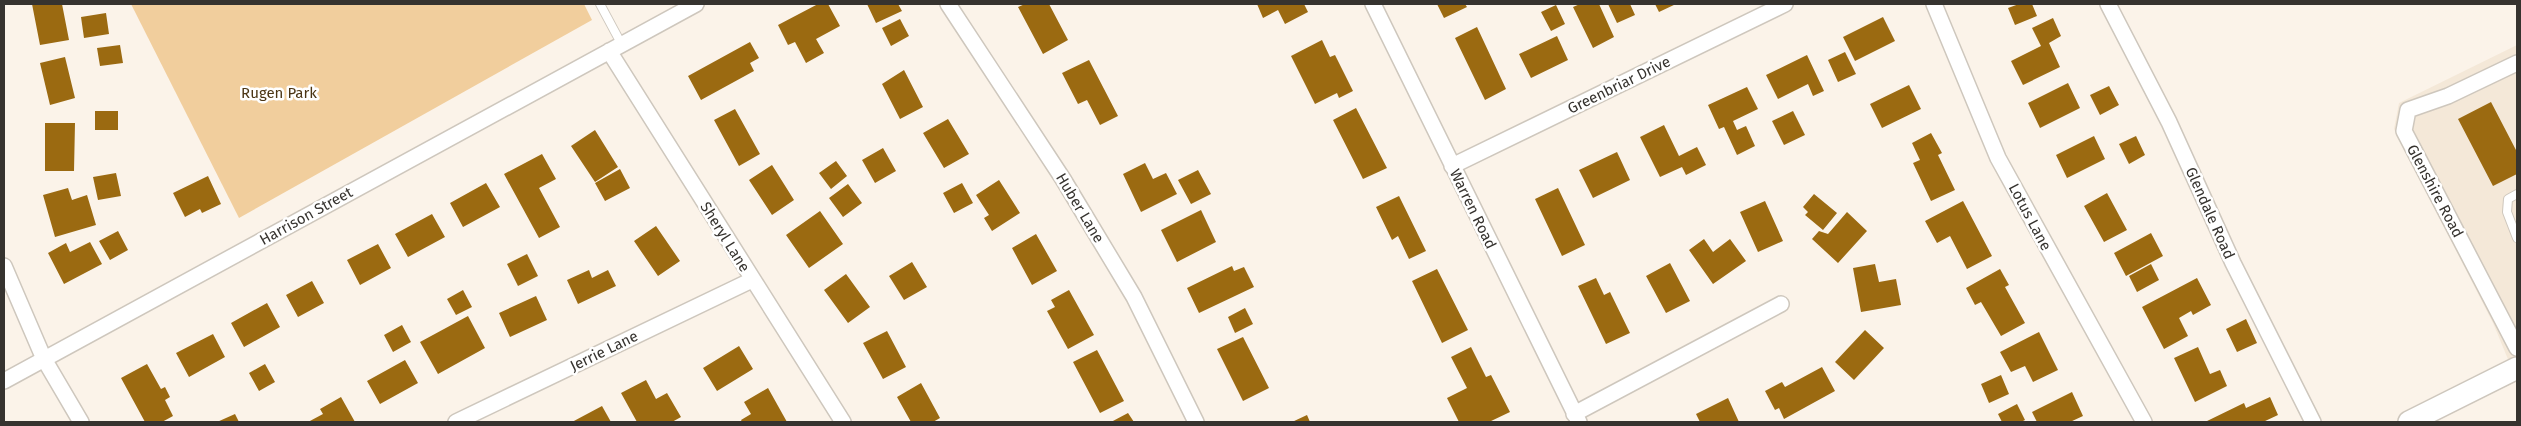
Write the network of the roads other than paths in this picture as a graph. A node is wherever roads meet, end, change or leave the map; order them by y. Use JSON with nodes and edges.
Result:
{"nodes":[{"id":1,"x":600,"y":4,"type":"edge"},
{"id":2,"x":696,"y":4,"type":"edge"},
{"id":3,"x":948,"y":4,"type":"edge"},
{"id":4,"x":1373,"y":4,"type":"edge"},
{"id":5,"x":1785,"y":4,"type":"edge"},
{"id":6,"x":1934,"y":4,"type":"edge"},
{"id":7,"x":2108,"y":4,"type":"edge"},
{"id":8,"x":615,"y":48,"type":"junction"},
{"id":9,"x":2517,"y":63,"type":"edge"},
{"id":10,"x":1452,"y":166,"type":"junction"},
{"id":11,"x":2517,"y":194,"type":"edge"},
{"id":12,"x":2517,"y":238,"type":"edge"},
{"id":13,"x":4,"y":266,"type":"edge"},
{"id":14,"x":752,"y":280,"type":"junction"},
{"id":15,"x":1781,"y":304,"type":"dead end"},
{"id":16,"x":2517,"y":348,"type":"edge"},
{"id":17,"x":44,"y":359,"type":"junction"},
{"id":18,"x":2517,"y":368,"type":"edge"},
{"id":19,"x":4,"y":381,"type":"edge"},
{"id":20,"x":1577,"y":418,"type":"edge"},
{"id":21,"x":81,"y":422,"type":"edge"},
{"id":22,"x":456,"y":422,"type":"edge"},
{"id":23,"x":842,"y":422,"type":"edge"},
{"id":24,"x":1196,"y":422,"type":"edge"},
{"id":25,"x":2144,"y":422,"type":"edge"},
{"id":26,"x":2313,"y":422,"type":"edge"},
{"id":27,"x":2408,"y":422,"type":"edge"}],
"edges":[{"from":1,"to":8,"type":"lane"},
{"from":2,"to":8,"type":"street","name":"Harrison Street"},
{"from":3,"to":24,"type":"street","name":"Huber Lane"},
{"from":4,"to":10,"type":"street","name":"Warren Road"},
{"from":5,"to":10,"type":"street","name":"Greenbriar Drive"},
{"from":6,"to":25,"type":"street","name":"Lotus Lane"},
{"from":7,"to":26,"type":"street","name":"Glendale Road"},
{"from":8,"to":14,"type":"street","name":"Sheryl Lane"},
{"from":8,"to":17,"type":"street","name":"Harrison Street"},
{"from":9,"to":16,"type":"street","name":"Glenshire Road"},
{"from":10,"to":20,"type":"street","name":"Warren Road"},
{"from":11,"to":12,"type":"lane"},
{"from":13,"to":17,"type":"street"},
{"from":14,"to":22,"type":"street","name":"Jerrie Lane"},
{"from":14,"to":23,"type":"street","name":"Sheryl Lane"},
{"from":15,"to":20,"type":"street","name":"Warren Road"},
{"from":17,"to":19,"type":"street","name":"Harrison Street"},
{"from":17,"to":21,"type":"street"},
{"from":18,"to":27,"type":"main road"}]}
